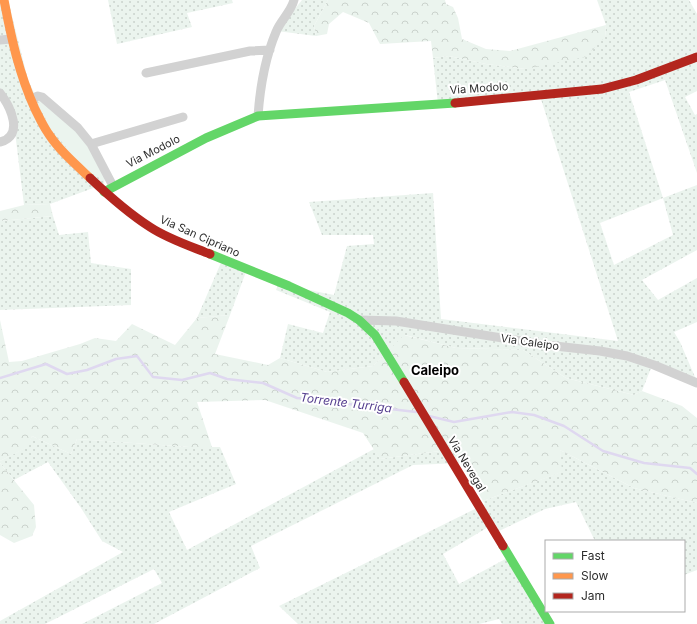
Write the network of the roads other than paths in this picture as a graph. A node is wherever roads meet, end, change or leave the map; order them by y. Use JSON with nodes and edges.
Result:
{"nodes":[{"id":1,"x":4,"y":0,"type":"edge"},
{"id":2,"x":294,"y":0,"type":"edge"},
{"id":3,"x":11,"y":39,"type":"junction"},
{"id":4,"x":0,"y":40,"type":"edge"},
{"id":5,"x":270,"y":50,"type":"junction"},
{"id":6,"x":697,"y":57,"type":"edge"},
{"id":7,"x":146,"y":73,"type":"dead end"},
{"id":8,"x":0,"y":93,"type":"edge"},
{"id":9,"x":31,"y":99,"type":"junction"},
{"id":10,"x":183,"y":116,"type":"dead end"},
{"id":11,"x":258,"y":116,"type":"junction"},
{"id":12,"x":0,"y":142,"type":"edge"},
{"id":13,"x":91,"y":144,"type":"junction"},
{"id":14,"x":113,"y":186,"type":"junction"},
{"id":15,"x":104,"y":192,"type":"junction"},
{"id":16,"x":359,"y":320,"type":"junction"},
{"id":17,"x":697,"y":383,"type":"edge"},
{"id":18,"x":550,"y":624,"type":"edge"}],
"edges":[{"from":1,"to":3,"type":"main road","name":"Via San Cipriano"},
{"from":2,"to":5,"type":"street"},
{"from":3,"to":4,"type":"street"},
{"from":3,"to":9,"type":"main road","name":"Via San Cipriano"},
{"from":5,"to":7,"type":"street"},
{"from":5,"to":11,"type":"street"},
{"from":6,"to":11,"type":"main road","name":"Via Modolo"},
{"from":8,"to":12,"type":"street"},
{"from":9,"to":13,"type":"street"},
{"from":9,"to":15,"type":"main road","name":"Via San Cipriano"},
{"from":10,"to":13,"type":"street"},
{"from":11,"to":14,"type":"main road","name":"Via Modolo"},
{"from":13,"to":14,"type":"street"},
{"from":14,"to":15,"type":"main road","name":"Via Modolo"},
{"from":15,"to":16,"type":"main road","name":"Via San Cipriano"},
{"from":16,"to":17,"type":"street","name":"Via Caleipo"},
{"from":16,"to":18,"type":"main road","name":"Via Nevegal"}]}
